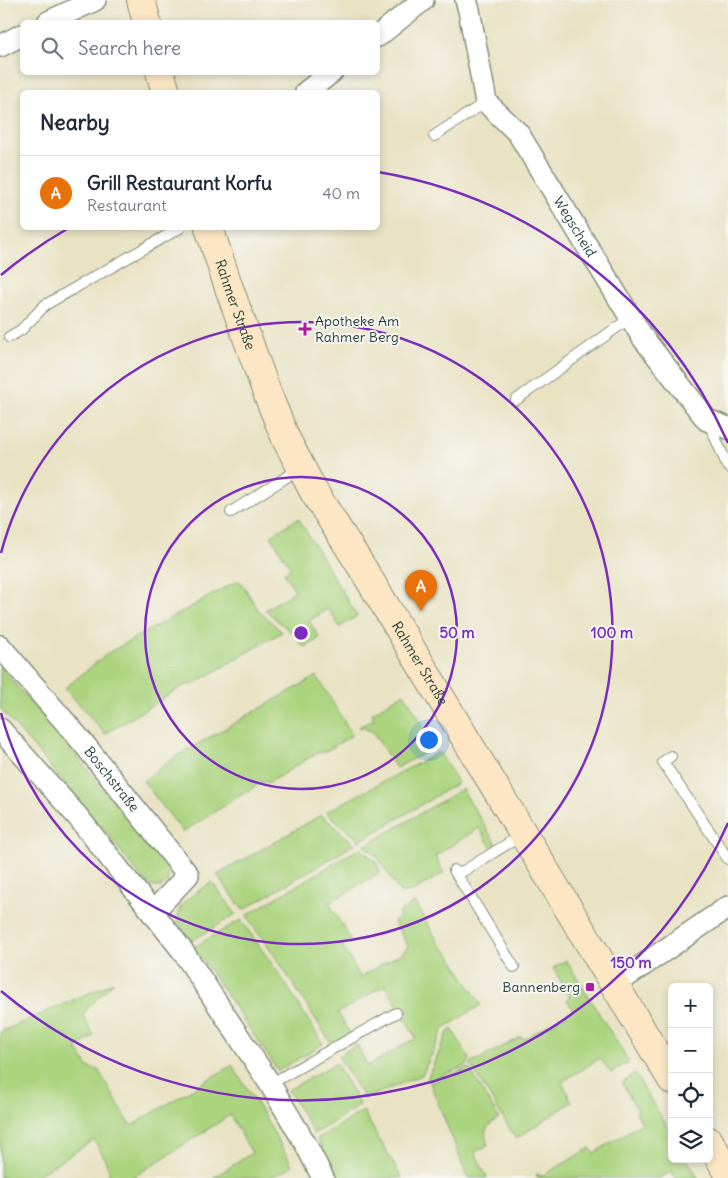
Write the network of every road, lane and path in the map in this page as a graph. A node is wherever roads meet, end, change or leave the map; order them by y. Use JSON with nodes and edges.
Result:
{"nodes":[{"id":1,"x":95,"y":0,"type":"edge"},
{"id":2,"x":141,"y":0,"type":"edge"},
{"id":3,"x":423,"y":0,"type":"edge"},
{"id":4,"x":466,"y":0,"type":"edge"},
{"id":5,"x":52,"y":20,"type":"edge"},
{"id":6,"x":146,"y":20,"type":"edge"},
{"id":7,"x":380,"y":34,"type":"edge"},
{"id":8,"x":20,"y":36,"type":"edge"},
{"id":9,"x":0,"y":46,"type":"edge"},
{"id":10,"x":161,"y":75,"type":"edge"},
{"id":11,"x":328,"y":75,"type":"edge"},
{"id":12,"x":165,"y":90,"type":"edge"},
{"id":13,"x":309,"y":90,"type":"edge"},
{"id":14,"x":486,"y":102,"type":"junction"},
{"id":15,"x":434,"y":136,"type":"dead end"},
{"id":16,"x":176,"y":230,"type":"edge"},
{"id":17,"x":210,"y":230,"type":"edge"},
{"id":18,"x":630,"y":318,"type":"junction"},
{"id":19,"x":9,"y":337,"type":"dead end"},
{"id":20,"x":516,"y":400,"type":"dead end"},
{"id":21,"x":708,"y":420,"type":"junction"},
{"id":22,"x":728,"y":428,"type":"edge"},
{"id":23,"x":728,"y":467,"type":"edge"},
{"id":24,"x":302,"y":468,"type":"junction"},
{"id":25,"x":231,"y":512,"type":"dead end"},
{"id":26,"x":0,"y":646,"type":"edge"},
{"id":27,"x":0,"y":729,"type":"edge"},
{"id":28,"x":671,"y":756,"type":"dead end"},
{"id":29,"x":523,"y":834,"type":"junction"},
{"id":30,"x":728,"y":859,"type":"edge"},
{"id":31,"x":728,"y":907,"type":"edge"},
{"id":32,"x":152,"y":913,"type":"junction"},
{"id":33,"x":514,"y":968,"type":"dead end"},
{"id":34,"x":614,"y":984,"type":"junction"},
{"id":35,"x":396,"y":1013,"type":"dead end"},
{"id":36,"x":668,"y":1073,"type":"edge"},
{"id":37,"x":270,"y":1084,"type":"junction"},
{"id":38,"x":713,"y":1148,"type":"edge"},
{"id":39,"x":728,"y":1172,"type":"edge"},
{"id":40,"x":323,"y":1178,"type":"edge"}],
"edges":[{"from":1,"to":5,"type":"street"},
{"from":2,"to":6,"type":"main road"},
{"from":3,"to":7,"type":"street"},
{"from":4,"to":14,"type":"street"},
{"from":8,"to":9,"type":"street"},
{"from":10,"to":12,"type":"main road"},
{"from":11,"to":13,"type":"street"},
{"from":14,"to":15,"type":"lane"},
{"from":14,"to":18,"type":"street","name":"Wegscheid"},
{"from":16,"to":19,"type":"lane"},
{"from":17,"to":24,"type":"main road","name":"Rahmer Straße"},
{"from":18,"to":20,"type":"lane"},
{"from":18,"to":21,"type":"street","name":"Wegscheid"},
{"from":21,"to":22,"type":"street","name":"Wegscheid"},
{"from":21,"to":23,"type":"lane"},
{"from":24,"to":25,"type":"lane"},
{"from":24,"to":29,"type":"main road","name":"Rahmer Straße"},
{"from":26,"to":32,"type":"street","name":"Boschstraße"},
{"from":27,"to":32,"type":"street"},
{"from":28,"to":30,"type":"lane"},
{"from":29,"to":33,"type":"lane"},
{"from":29,"to":34,"type":"main road","name":"Rahmer Straße"},
{"from":31,"to":34,"type":"street"},
{"from":32,"to":37,"type":"street"},
{"from":34,"to":36,"type":"main road","name":"Rahmer Straße"},
{"from":35,"to":37,"type":"lane"},
{"from":37,"to":40,"type":"street"},
{"from":38,"to":39,"type":"main road"}]}
